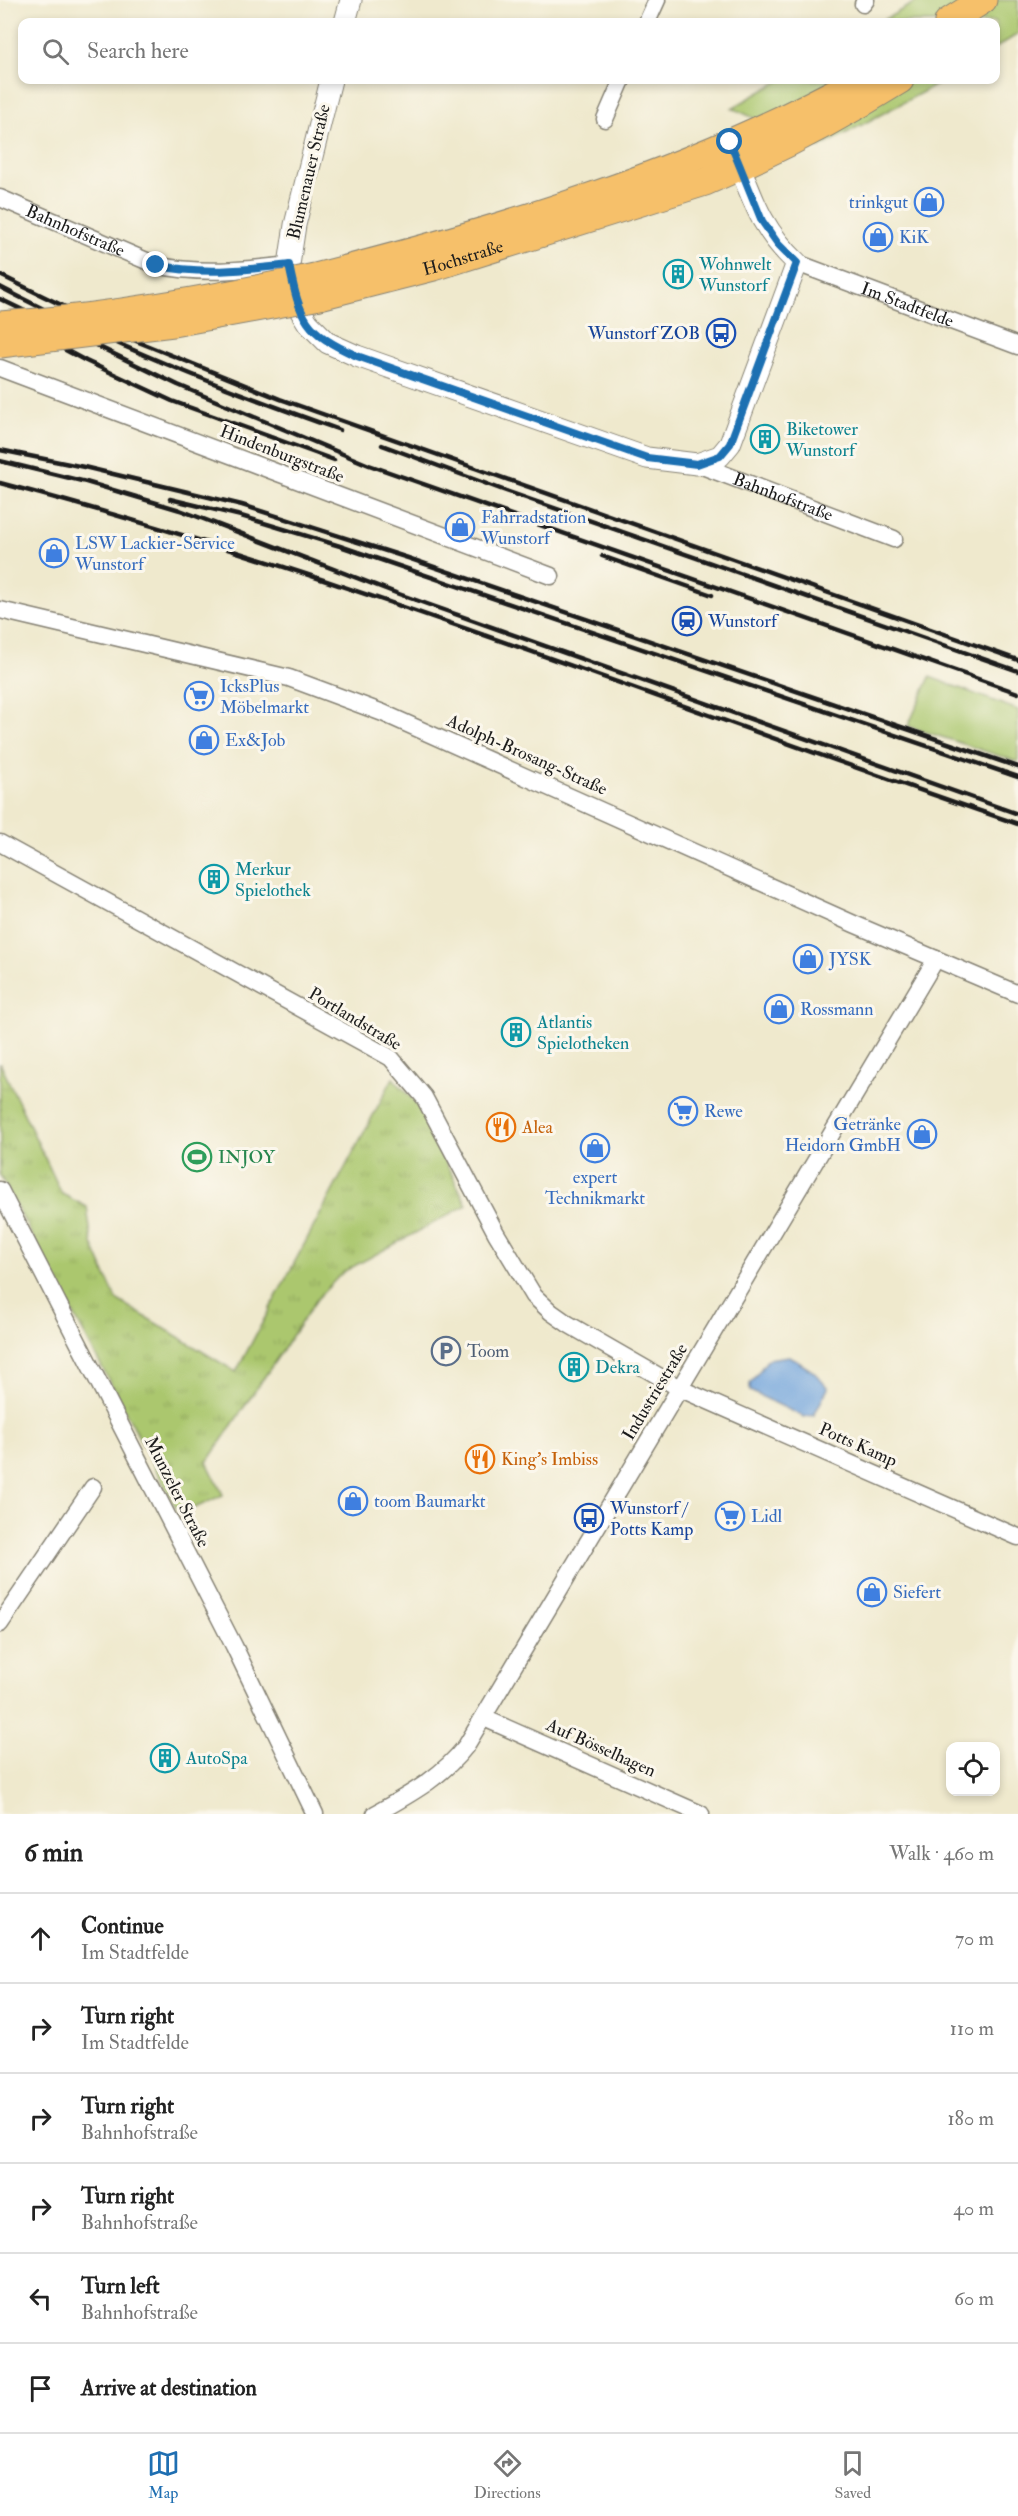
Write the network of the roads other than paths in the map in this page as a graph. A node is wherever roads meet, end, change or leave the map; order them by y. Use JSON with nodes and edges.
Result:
{"nodes":[{"id":1,"x":351,"y":0,"type":"edge"},
{"id":2,"x":657,"y":0,"type":"edge"},
{"id":3,"x":983,"y":0,"type":"edge"},
{"id":4,"x":1005,"y":0,"type":"edge"},
{"id":5,"x":346,"y":18,"type":"edge"},
{"id":6,"x":649,"y":18,"type":"edge"},
{"id":7,"x":954,"y":18,"type":"edge"},
{"id":8,"x":983,"y":18,"type":"edge"},
{"id":9,"x":330,"y":84,"type":"edge"},
{"id":10,"x":620,"y":84,"type":"edge"},
{"id":11,"x":850,"y":84,"type":"edge"},
{"id":12,"x":894,"y":84,"type":"edge"},
{"id":13,"x":605,"y":119,"type":"dead end"},
{"id":14,"x":730,"y":142,"type":"junction"},
{"id":15,"x":740,"y":167,"type":"junction"},
{"id":16,"x":0,"y":198,"type":"edge"},
{"id":17,"x":797,"y":263,"type":"junction"},
{"id":18,"x":289,"y":265,"type":"junction"},
{"id":19,"x":318,"y":287,"type":"junction"},
{"id":20,"x":0,"y":325,"type":"edge"},
{"id":21,"x":0,"y":344,"type":"edge"},
{"id":22,"x":1018,"y":346,"type":"edge"},
{"id":23,"x":0,"y":368,"type":"edge"},
{"id":24,"x":697,"y":464,"type":"junction"},
{"id":25,"x":894,"y":538,"type":"dead end"},
{"id":26,"x":551,"y":576,"type":"dead end"},
{"id":27,"x":0,"y":610,"type":"edge"},
{"id":28,"x":0,"y":843,"type":"edge"},
{"id":29,"x":936,"y":959,"type":"junction"},
{"id":30,"x":1018,"y":994,"type":"edge"},
{"id":31,"x":0,"y":1190,"type":"edge"},
{"id":32,"x":681,"y":1389,"type":"junction"},
{"id":33,"x":93,"y":1487,"type":"dead end"},
{"id":34,"x":1018,"y":1537,"type":"edge"},
{"id":35,"x":0,"y":1624,"type":"edge"},
{"id":36,"x":484,"y":1718,"type":"junction"},
{"id":37,"x":315,"y":1814,"type":"edge"},
{"id":38,"x":375,"y":1814,"type":"edge"},
{"id":39,"x":701,"y":1814,"type":"edge"}],
"edges":[{"from":1,"to":5,"type":"street"},
{"from":2,"to":6,"type":"street"},
{"from":3,"to":7,"type":"main road"},
{"from":4,"to":8,"type":"main road"},
{"from":9,"to":18,"type":"street","name":"Blumenauer Straße"},
{"from":10,"to":13,"type":"street"},
{"from":11,"to":14,"type":"main road","name":"Hochstraße"},
{"from":12,"to":15,"type":"main road","name":"Hochstraße"},
{"from":14,"to":15,"type":"street","name":"Im Stadtfelde"},
{"from":14,"to":19,"type":"main road","name":"Hochstraße"},
{"from":15,"to":17,"type":"street","name":"Im Stadtfelde"},
{"from":15,"to":19,"type":"main road","name":"Hochstraße"},
{"from":16,"to":18,"type":"street","name":"Bahnhofstraße"},
{"from":17,"to":22,"type":"street","name":"Im Stadtfelde"},
{"from":17,"to":24,"type":"street"},
{"from":18,"to":24,"type":"street","name":"Bahnhofstraße"},
{"from":19,"to":20,"type":"main road","name":"Hochstraße","bridge":true},
{"from":19,"to":21,"type":"main road","name":"Hochstraße","bridge":true},
{"from":23,"to":26,"type":"street","name":"Hindenburgstraße"},
{"from":24,"to":25,"type":"street","name":"Bahnhofstraße"},
{"from":27,"to":29,"type":"street","name":"Adolph-Brosang-Straße"},
{"from":28,"to":32,"type":"street","name":"Portlandstraße"},
{"from":29,"to":30,"type":"street","name":"Adolph-Brosang-Straße"},
{"from":29,"to":32,"type":"street","name":"Industriestraße"},
{"from":31,"to":37,"type":"street","name":"Munzeler Straße"},
{"from":32,"to":34,"type":"street","name":"Potts Kamp"},
{"from":32,"to":36,"type":"street","name":"Industriestraße"},
{"from":33,"to":35,"type":"street"},
{"from":36,"to":38,"type":"street","name":"Industriestraße"},
{"from":36,"to":39,"type":"street","name":"Auf Bösselhagen"}]}
